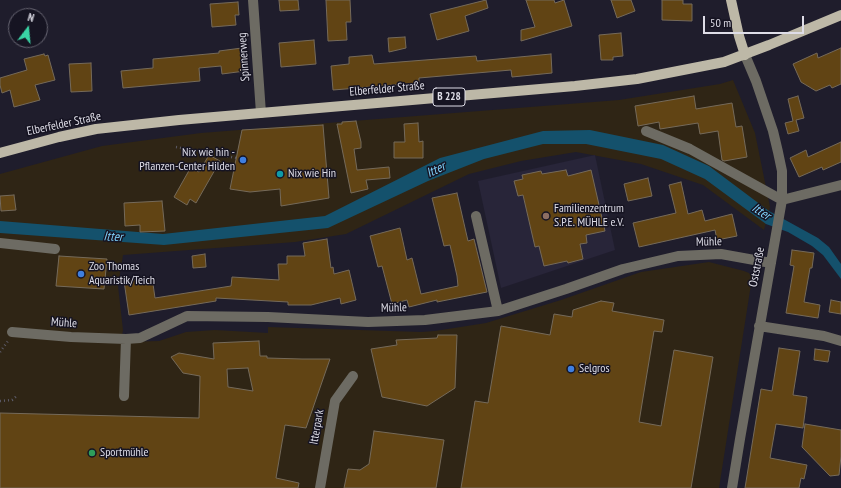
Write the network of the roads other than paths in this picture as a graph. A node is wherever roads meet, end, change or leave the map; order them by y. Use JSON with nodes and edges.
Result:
{"nodes":[{"id":1,"x":254,"y":0,"type":"edge"},
{"id":2,"x":731,"y":0,"type":"edge"},
{"id":3,"x":841,"y":15,"type":"edge"},
{"id":4,"x":745,"y":54,"type":"junction"},
{"id":5,"x":261,"y":113,"type":"junction"},
{"id":6,"x":646,"y":131,"type":"dead end"},
{"id":7,"x":0,"y":153,"type":"edge"},
{"id":8,"x":841,"y":185,"type":"edge"},
{"id":9,"x":782,"y":200,"type":"junction"},
{"id":10,"x":476,"y":216,"type":"dead end"},
{"id":11,"x":0,"y":243,"type":"edge"},
{"id":12,"x":56,"y":249,"type":"dead end"},
{"id":13,"x":771,"y":263,"type":"junction"},
{"id":14,"x":498,"y":311,"type":"junction"},
{"id":15,"x":759,"y":326,"type":"junction"},
{"id":16,"x":12,"y":332,"type":"dead end"},
{"id":17,"x":126,"y":339,"type":"junction"},
{"id":18,"x":841,"y":341,"type":"edge"},
{"id":19,"x":353,"y":376,"type":"dead end"},
{"id":20,"x":124,"y":396,"type":"dead end"},
{"id":21,"x":320,"y":488,"type":"edge"},
{"id":22,"x":732,"y":488,"type":"edge"}],
"edges":[{"from":1,"to":5,"type":"street","name":"Spinnerweg"},
{"from":2,"to":4,"type":"main road"},
{"from":3,"to":4,"type":"main road","name":"Elberfelder Straße","number":"B 228"},
{"from":4,"to":5,"type":"main road","name":"Elberfelder Straße","number":"B 228"},
{"from":4,"to":9,"type":"street","name":"Oststraße"},
{"from":5,"to":7,"type":"main road","name":"Elberfelder Straße","number":"B 228"},
{"from":6,"to":9,"type":"street"},
{"from":8,"to":9,"type":"street"},
{"from":9,"to":13,"type":"street","name":"Oststraße"},
{"from":10,"to":14,"type":"street"},
{"from":11,"to":12,"type":"street"},
{"from":13,"to":14,"type":"street","name":"Mühle"},
{"from":13,"to":15,"type":"street","name":"Oststraße"},
{"from":14,"to":17,"type":"street","name":"Mühle"},
{"from":15,"to":18,"type":"street"},
{"from":15,"to":22,"type":"street","name":"Oststraße"},
{"from":16,"to":17,"type":"street","name":"Mühle"},
{"from":17,"to":20,"type":"street"},
{"from":19,"to":21,"type":"street","name":"Itterpark"}]}
